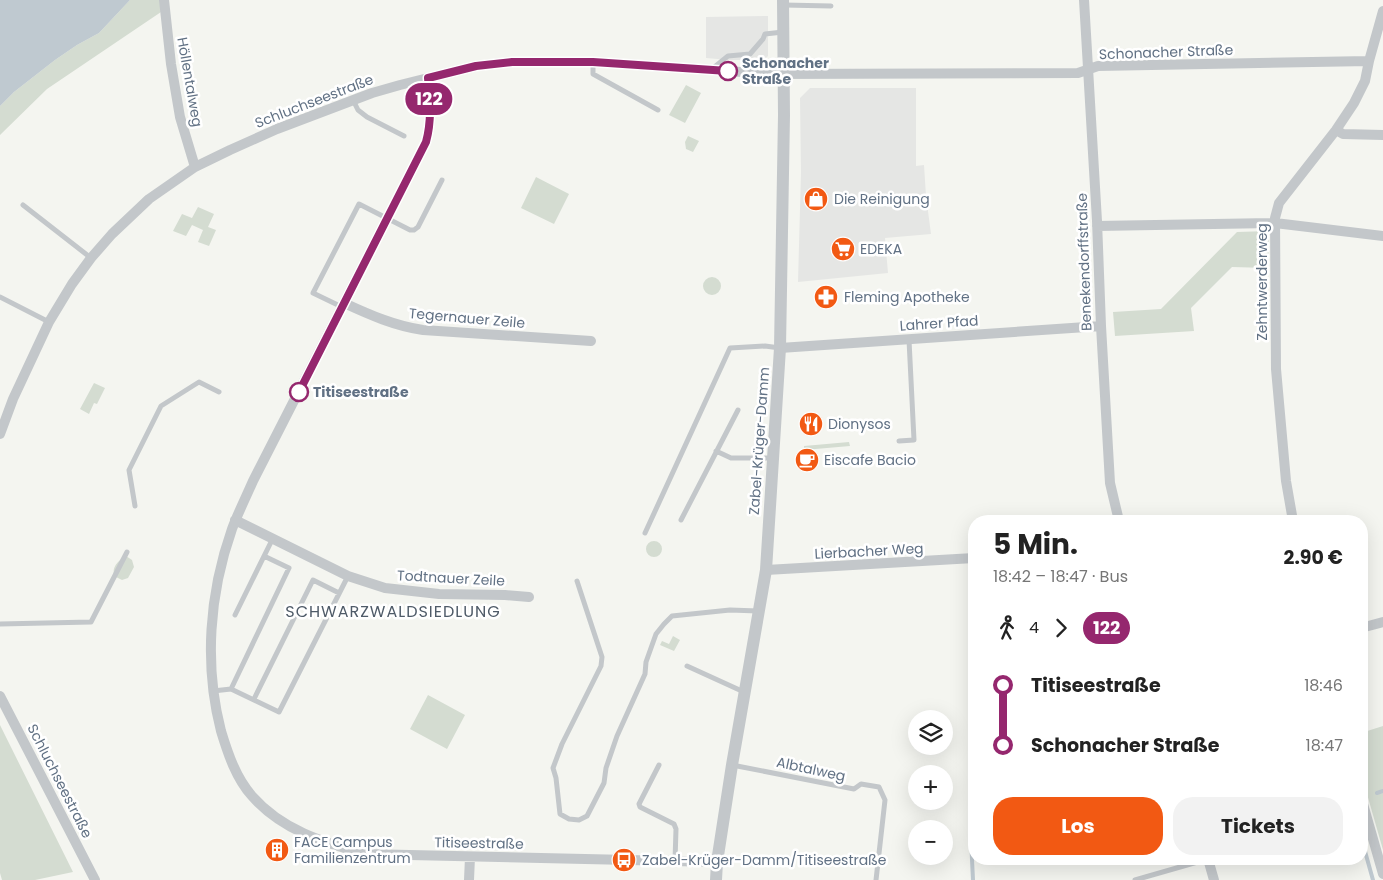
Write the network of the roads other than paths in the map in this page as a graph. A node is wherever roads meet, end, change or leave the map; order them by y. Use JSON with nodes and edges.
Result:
{"nodes":[{"id":1,"x":164,"y":0,"type":"edge"},
{"id":2,"x":1084,"y":0,"type":"edge"},
{"id":3,"x":784,"y":2,"type":"edge"},
{"id":4,"x":831,"y":6,"type":"dead end"},
{"id":5,"x":1383,"y":11,"type":"edge"},
{"id":6,"x":784,"y":32,"type":"junction"},
{"id":7,"x":593,"y":62,"type":"junction"},
{"id":8,"x":1369,"y":62,"type":"junction"},
{"id":9,"x":1088,"y":69,"type":"junction"},
{"id":10,"x":712,"y":70,"type":"junction"},
{"id":11,"x":784,"y":74,"type":"junction"},
{"id":12,"x":428,"y":78,"type":"junction"},
{"id":13,"x":353,"y":100,"type":"junction"},
{"id":14,"x":658,"y":110,"type":"dead end"},
{"id":15,"x":1336,"y":130,"type":"junction"},
{"id":16,"x":1383,"y":135,"type":"edge"},
{"id":17,"x":404,"y":136,"type":"dead end"},
{"id":18,"x":195,"y":167,"type":"junction"},
{"id":19,"x":442,"y":180,"type":"dead end"},
{"id":20,"x":23,"y":206,"type":"dead end"},
{"id":21,"x":388,"y":218,"type":"junction"},
{"id":22,"x":1275,"y":223,"type":"junction"},
{"id":23,"x":1097,"y":226,"type":"junction"},
{"id":24,"x":1383,"y":236,"type":"edge"},
{"id":25,"x":91,"y":258,"type":"junction"},
{"id":26,"x":0,"y":297,"type":"edge"},
{"id":27,"x":343,"y":305,"type":"junction"},
{"id":28,"x":49,"y":322,"type":"junction"},
{"id":29,"x":1100,"y":326,"type":"junction"},
{"id":30,"x":909,"y":338,"type":"junction"},
{"id":31,"x":591,"y":341,"type":"dead end"},
{"id":32,"x":780,"y":348,"type":"junction"},
{"id":33,"x":220,"y":392,"type":"dead end"},
{"id":34,"x":738,"y":410,"type":"dead end"},
{"id":35,"x":0,"y":434,"type":"edge"},
{"id":36,"x":900,"y":440,"type":"dead end"},
{"id":37,"x":716,"y":451,"type":"junction"},
{"id":38,"x":773,"y":458,"type":"junction"},
{"id":39,"x":135,"y":506,"type":"dead end"},
{"id":40,"x":1118,"y":515,"type":"edge"},
{"id":41,"x":1292,"y":515,"type":"edge"},
{"id":42,"x":235,"y":520,"type":"junction"},
{"id":43,"x":682,"y":520,"type":"dead end"},
{"id":44,"x":645,"y":532,"type":"dead end"},
{"id":45,"x":273,"y":538,"type":"junction"},
{"id":46,"x":127,"y":552,"type":"dead end"},
{"id":47,"x":264,"y":556,"type":"junction"},
{"id":48,"x":968,"y":558,"type":"edge"},
{"id":49,"x":766,"y":570,"type":"junction"},
{"id":50,"x":348,"y":576,"type":"junction"},
{"id":51,"x":577,"y":581,"type":"dead end"},
{"id":52,"x":339,"y":593,"type":"junction"},
{"id":53,"x":530,"y":597,"type":"dead end"},
{"id":54,"x":759,"y":612,"type":"junction"},
{"id":55,"x":235,"y":616,"type":"dead end"},
{"id":56,"x":1383,"y":622,"type":"edge"},
{"id":57,"x":0,"y":624,"type":"edge"},
{"id":58,"x":1368,"y":626,"type":"edge"},
{"id":59,"x":687,"y":666,"type":"dead end"},
{"id":60,"x":231,"y":689,"type":"junction"},
{"id":61,"x":213,"y":691,"type":"junction"},
{"id":62,"x":744,"y":693,"type":"junction"},
{"id":63,"x":0,"y":696,"type":"edge"},
{"id":64,"x":254,"y":699,"type":"junction"},
{"id":65,"x":659,"y":765,"type":"dead end"},
{"id":66,"x":732,"y":765,"type":"junction"},
{"id":67,"x":1368,"y":822,"type":"edge"},
{"id":68,"x":470,"y":857,"type":"junction"},
{"id":69,"x":675,"y":861,"type":"junction"},
{"id":70,"x":717,"y":862,"type":"junction"},
{"id":71,"x":1187,"y":865,"type":"edge"},
{"id":72,"x":1210,"y":865,"type":"edge"},
{"id":73,"x":1383,"y":874,"type":"edge"},
{"id":74,"x":95,"y":880,"type":"edge"},
{"id":75,"x":469,"y":880,"type":"edge"},
{"id":76,"x":716,"y":880,"type":"edge"},
{"id":77,"x":876,"y":880,"type":"edge"},
{"id":78,"x":1135,"y":880,"type":"edge"},
{"id":79,"x":1214,"y":880,"type":"edge"}],
"edges":[{"from":1,"to":18,"type":"street","name":"Höllentalweg"},
{"from":2,"to":9,"type":"street","name":"Benekendorffstraße"},
{"from":3,"to":4,"type":"lane"},
{"from":3,"to":6,"type":"street","name":"Zabel-Krüger-Damm"},
{"from":5,"to":8,"type":"street","name":"Zehntwerderweg"},
{"from":6,"to":10,"type":"lane"},
{"from":6,"to":11,"type":"street","name":"Zabel-Krüger-Damm"},
{"from":7,"to":10,"type":"street","name":"Schluchseestraße"},
{"from":7,"to":12,"type":"street","name":"Schluchseestraße"},
{"from":7,"to":14,"type":"lane"},
{"from":8,"to":9,"type":"street","name":"Schonacher Straße"},
{"from":8,"to":15,"type":"street","name":"Zehntwerderweg"},
{"from":9,"to":11,"type":"street","name":"Schonacher Straße"},
{"from":9,"to":23,"type":"street","name":"Benekendorffstraße"},
{"from":10,"to":11,"type":"street","name":"Schluchseestraße"},
{"from":11,"to":32,"type":"street","name":"Zabel-Krüger-Damm"},
{"from":12,"to":13,"type":"street","name":"Schluchseestraße"},
{"from":12,"to":21,"type":"street","name":"Titiseestraße"},
{"from":13,"to":17,"type":"lane"},
{"from":13,"to":18,"type":"street","name":"Schluchseestraße"},
{"from":15,"to":16,"type":"street"},
{"from":15,"to":22,"type":"street","name":"Zehntwerderweg"},
{"from":18,"to":25,"type":"street","name":"Schluchseestraße"},
{"from":19,"to":21,"type":"lane"},
{"from":20,"to":25,"type":"lane"},
{"from":21,"to":27,"type":"street","name":"Titiseestraße"},
{"from":21,"to":27,"type":"lane"},
{"from":22,"to":23,"type":"street"},
{"from":22,"to":24,"type":"street"},
{"from":22,"to":41,"type":"street","name":"Zehntwerderweg"},
{"from":23,"to":29,"type":"street","name":"Benekendorffstraße"},
{"from":25,"to":28,"type":"street","name":"Schluchseestraße"},
{"from":26,"to":28,"type":"lane"},
{"from":27,"to":31,"type":"street","name":"Tegernauer Zeile"},
{"from":27,"to":42,"type":"street","name":"Titiseestraße"},
{"from":28,"to":35,"type":"street","name":"Schluchseestraße"},
{"from":29,"to":30,"type":"street","name":"Lahrer Pfad"},
{"from":29,"to":40,"type":"street","name":"Benekendorffstraße"},
{"from":30,"to":32,"type":"street","name":"Lahrer Pfad"},
{"from":30,"to":36,"type":"lane"},
{"from":32,"to":38,"type":"street","name":"Zabel-Krüger-Damm"},
{"from":32,"to":44,"type":"lane"},
{"from":33,"to":39,"type":"lane"},
{"from":34,"to":37,"type":"lane"},
{"from":37,"to":38,"type":"lane"},
{"from":37,"to":43,"type":"lane"},
{"from":38,"to":49,"type":"street","name":"Zabel-Krüger-Damm"},
{"from":42,"to":45,"type":"street","name":"Todtnauer Zeile"},
{"from":42,"to":61,"type":"street","name":"Titiseestraße"},
{"from":45,"to":47,"type":"lane"},
{"from":45,"to":50,"type":"street","name":"Todtnauer Zeile"},
{"from":46,"to":57,"type":"lane"},
{"from":47,"to":55,"type":"lane"},
{"from":47,"to":60,"type":"lane"},
{"from":48,"to":49,"type":"street","name":"Lierbacher Weg"},
{"from":49,"to":54,"type":"street","name":"Zabel-Krüger-Damm"},
{"from":50,"to":52,"type":"lane"},
{"from":50,"to":53,"type":"street","name":"Todtnauer Zeile"},
{"from":51,"to":54,"type":"lane"},
{"from":52,"to":64,"type":"lane"},
{"from":52,"to":64,"type":"lane"},
{"from":54,"to":62,"type":"street","name":"Zabel-Krüger-Damm"},
{"from":56,"to":58,"type":"street"},
{"from":59,"to":62,"type":"lane"},
{"from":60,"to":61,"type":"lane"},
{"from":60,"to":64,"type":"lane"},
{"from":61,"to":68,"type":"street","name":"Titiseestraße"},
{"from":62,"to":66,"type":"street","name":"Zabel-Krüger-Damm"},
{"from":63,"to":74,"type":"street","name":"Schluchseestraße"},
{"from":65,"to":69,"type":"lane"},
{"from":66,"to":70,"type":"street","name":"Zabel-Krüger-Damm"},
{"from":66,"to":77,"type":"lane","name":"Albtalweg"},
{"from":67,"to":73,"type":"street"},
{"from":68,"to":69,"type":"street","name":"Titiseestraße"},
{"from":68,"to":75,"type":"street"},
{"from":69,"to":70,"type":"street","name":"Titiseestraße"},
{"from":70,"to":76,"type":"street","name":"Zabel-Krüger-Damm"},
{"from":71,"to":78,"type":"lane"},
{"from":72,"to":79,"type":"street"}]}
